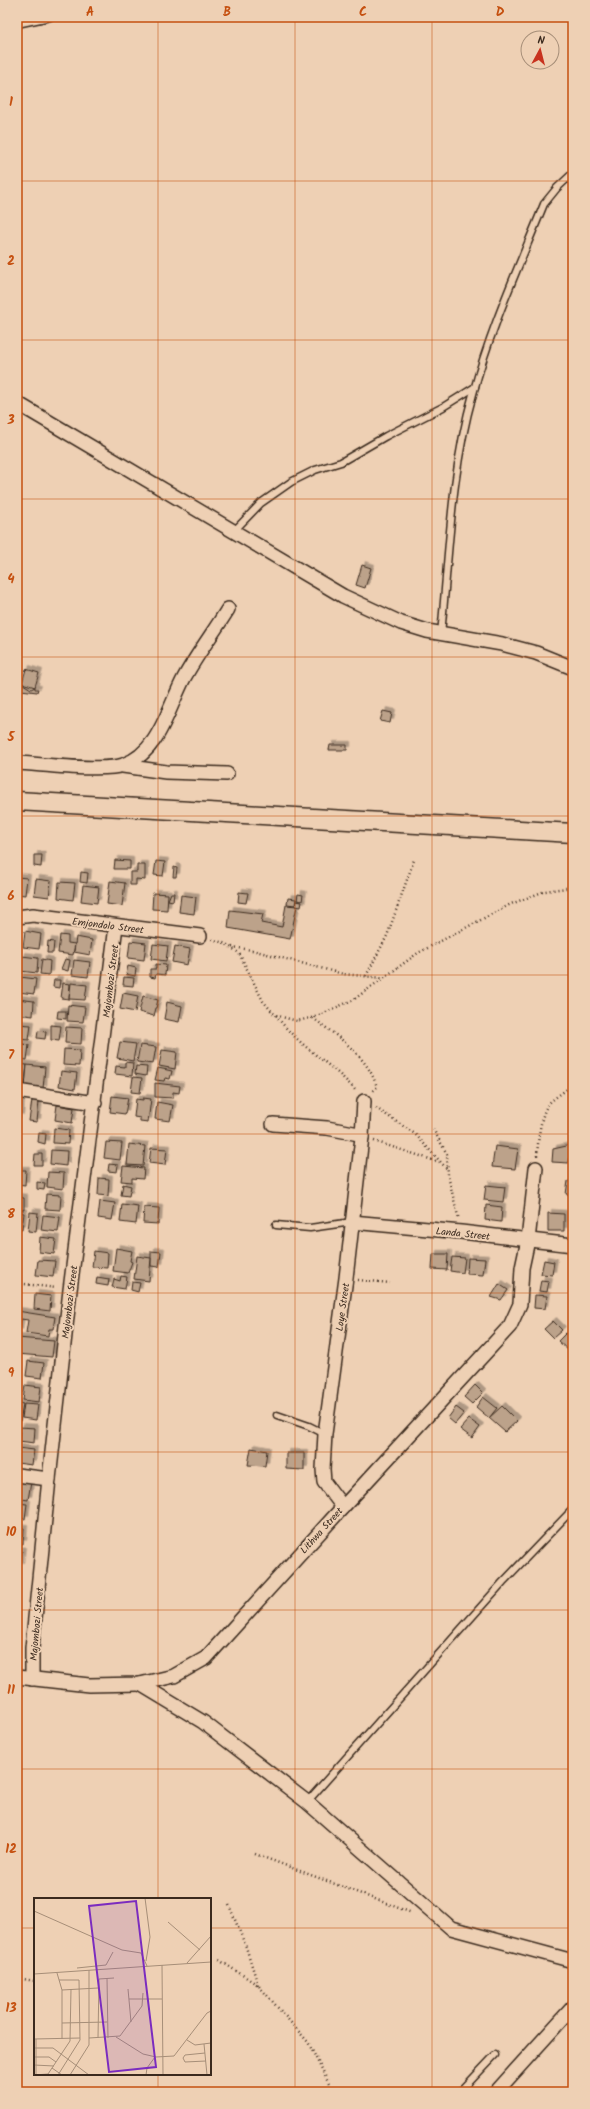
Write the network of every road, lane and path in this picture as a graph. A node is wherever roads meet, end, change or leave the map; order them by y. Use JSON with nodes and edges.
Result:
{"nodes":[{"id":1,"x":50,"y":17,"type":"edge"},
{"id":2,"x":17,"y":24,"type":"edge"},
{"id":3,"x":573,"y":172,"type":"edge"},
{"id":4,"x":475,"y":387,"type":"junction"},
{"id":5,"x":17,"y":403,"type":"edge"},
{"id":6,"x":234,"y":531,"type":"junction"},
{"id":7,"x":228,"y":609,"type":"dead end"},
{"id":8,"x":441,"y":634,"type":"junction"},
{"id":9,"x":573,"y":668,"type":"edge"},
{"id":10,"x":17,"y":763,"type":"edge"},
{"id":11,"x":123,"y":766,"type":"junction"},
{"id":12,"x":227,"y":774,"type":"dead end"},
{"id":13,"x":17,"y":801,"type":"edge"},
{"id":14,"x":573,"y":833,"type":"edge"},
{"id":15,"x":414,"y":860,"type":"dead end"},
{"id":16,"x":573,"y":887,"type":"edge"},
{"id":17,"x":17,"y":917,"type":"edge"},
{"id":18,"x":116,"y":926,"type":"junction"},
{"id":19,"x":200,"y":936,"type":"joint"},
{"id":20,"x":229,"y":946,"type":"junction"},
{"id":21,"x":366,"y":976,"type":"junction"},
{"id":22,"x":383,"y":978,"type":"junction"},
{"id":23,"x":275,"y":1015,"type":"junction"},
{"id":24,"x":313,"y":1018,"type":"junction"},
{"id":25,"x":573,"y":1083,"type":"edge"},
{"id":26,"x":17,"y":1091,"type":"edge"},
{"id":27,"x":364,"y":1100,"type":"junction"},
{"id":28,"x":95,"y":1103,"type":"junction"},
{"id":29,"x":273,"y":1124,"type":"dead end"},
{"id":30,"x":433,"y":1129,"type":"dead end"},
{"id":31,"x":362,"y":1137,"type":"junction"},
{"id":32,"x":441,"y":1162,"type":"junction"},
{"id":33,"x":536,"y":1168,"type":"joint"},
{"id":34,"x":448,"y":1169,"type":"junction"},
{"id":35,"x":352,"y":1222,"type":"junction"},
{"id":36,"x":276,"y":1225,"type":"dead end"},
{"id":37,"x":461,"y":1232,"type":"junction"},
{"id":38,"x":528,"y":1240,"type":"junction"},
{"id":39,"x":573,"y":1245,"type":"edge"},
{"id":40,"x":346,"y":1278,"type":"junction"},
{"id":41,"x":17,"y":1283,"type":"edge"},
{"id":42,"x":390,"y":1283,"type":"dead end"},
{"id":43,"x":70,"y":1290,"type":"junction"},
{"id":44,"x":277,"y":1415,"type":"dead end"},
{"id":45,"x":325,"y":1434,"type":"junction"},
{"id":46,"x":17,"y":1475,"type":"edge"},
{"id":47,"x":49,"y":1479,"type":"junction"},
{"id":48,"x":343,"y":1507,"type":"junction"},
{"id":49,"x":573,"y":1509,"type":"edge"},
{"id":50,"x":17,"y":1677,"type":"edge"},
{"id":51,"x":32,"y":1679,"type":"junction"},
{"id":52,"x":140,"y":1684,"type":"junction"},
{"id":53,"x":307,"y":1802,"type":"junction"},
{"id":54,"x":255,"y":1854,"type":"dead end"},
{"id":55,"x":229,"y":1905,"type":"dead end"},
{"id":56,"x":415,"y":1914,"type":"dead end"},
{"id":57,"x":219,"y":1960,"type":"dead end"},
{"id":58,"x":573,"y":1961,"type":"edge"},
{"id":59,"x":17,"y":1978,"type":"edge"},
{"id":60,"x":34,"y":1981,"type":"edge"},
{"id":61,"x":258,"y":1985,"type":"junction"},
{"id":62,"x":573,"y":2007,"type":"edge"},
{"id":63,"x":495,"y":2055,"type":"dead end"},
{"id":64,"x":333,"y":2092,"type":"edge"},
{"id":65,"x":460,"y":2092,"type":"edge"},
{"id":66,"x":496,"y":2092,"type":"edge"}],
"edges":[{"from":1,"to":2,"type":"lane"},
{"from":3,"to":4,"type":"lane"},
{"from":4,"to":6,"type":"lane"},
{"from":4,"to":8,"type":"lane"},
{"from":5,"to":6,"type":"street"},
{"from":6,"to":8,"type":"street"},
{"from":7,"to":11,"type":"street"},
{"from":8,"to":9,"type":"street"},
{"from":10,"to":11,"type":"street"},
{"from":11,"to":12,"type":"street"},
{"from":13,"to":14,"type":"main road"},
{"from":15,"to":21,"type":"path"},
{"from":16,"to":22,"type":"path"},
{"from":17,"to":18,"type":"street","name":"Emjondolo Street"},
{"from":18,"to":19,"type":"street","name":"Emjondolo Street"},
{"from":18,"to":28,"type":"street","name":"Majombozi Street"},
{"from":19,"to":20,"type":"path"},
{"from":20,"to":21,"type":"path"},
{"from":20,"to":23,"type":"path"},
{"from":21,"to":22,"type":"path"},
{"from":22,"to":24,"type":"path"},
{"from":23,"to":24,"type":"path"},
{"from":23,"to":27,"type":"path"},
{"from":24,"to":27,"type":"path"},
{"from":25,"to":33,"type":"path"},
{"from":26,"to":28,"type":"street"},
{"from":27,"to":31,"type":"street","name":"Loye Street"},
{"from":27,"to":32,"type":"path"},
{"from":28,"to":43,"type":"street","name":"Majombozi Street"},
{"from":29,"to":31,"type":"street"},
{"from":30,"to":34,"type":"path"},
{"from":31,"to":32,"type":"path"},
{"from":31,"to":35,"type":"street","name":"Loye Street"},
{"from":32,"to":34,"type":"path"},
{"from":33,"to":38,"type":"street","name":"Lithwa Street"},
{"from":34,"to":37,"type":"path"},
{"from":35,"to":36,"type":"lane"},
{"from":35,"to":37,"type":"street","name":"Landa Street"},
{"from":35,"to":40,"type":"street","name":"Loye Street"},
{"from":37,"to":38,"type":"street","name":"Landa Street"},
{"from":38,"to":39,"type":"street","name":"Landa Street"},
{"from":38,"to":48,"type":"street","name":"Lithwa Street"},
{"from":40,"to":42,"type":"path"},
{"from":40,"to":45,"type":"street","name":"Loye Street"},
{"from":41,"to":43,"type":"path"},
{"from":43,"to":47,"type":"street","name":"Majombozi Street"},
{"from":44,"to":45,"type":"lane"},
{"from":45,"to":48,"type":"street","name":"Loye Street"},
{"from":46,"to":47,"type":"street"},
{"from":47,"to":51,"type":"street","name":"Majombozi Street"},
{"from":48,"to":52,"type":"street","name":"Lithwa Street"},
{"from":49,"to":53,"type":"lane"},
{"from":50,"to":51,"type":"street","name":"Lithwa Street"},
{"from":51,"to":52,"type":"street","name":"Lithwa Street"},
{"from":52,"to":53,"type":"street"},
{"from":53,"to":58,"type":"street"},
{"from":54,"to":56,"type":"path"},
{"from":55,"to":61,"type":"path"},
{"from":57,"to":61,"type":"path"},
{"from":59,"to":60,"type":"path"},
{"from":61,"to":64,"type":"path"},
{"from":62,"to":66,"type":"street"},
{"from":63,"to":65,"type":"lane"}]}
